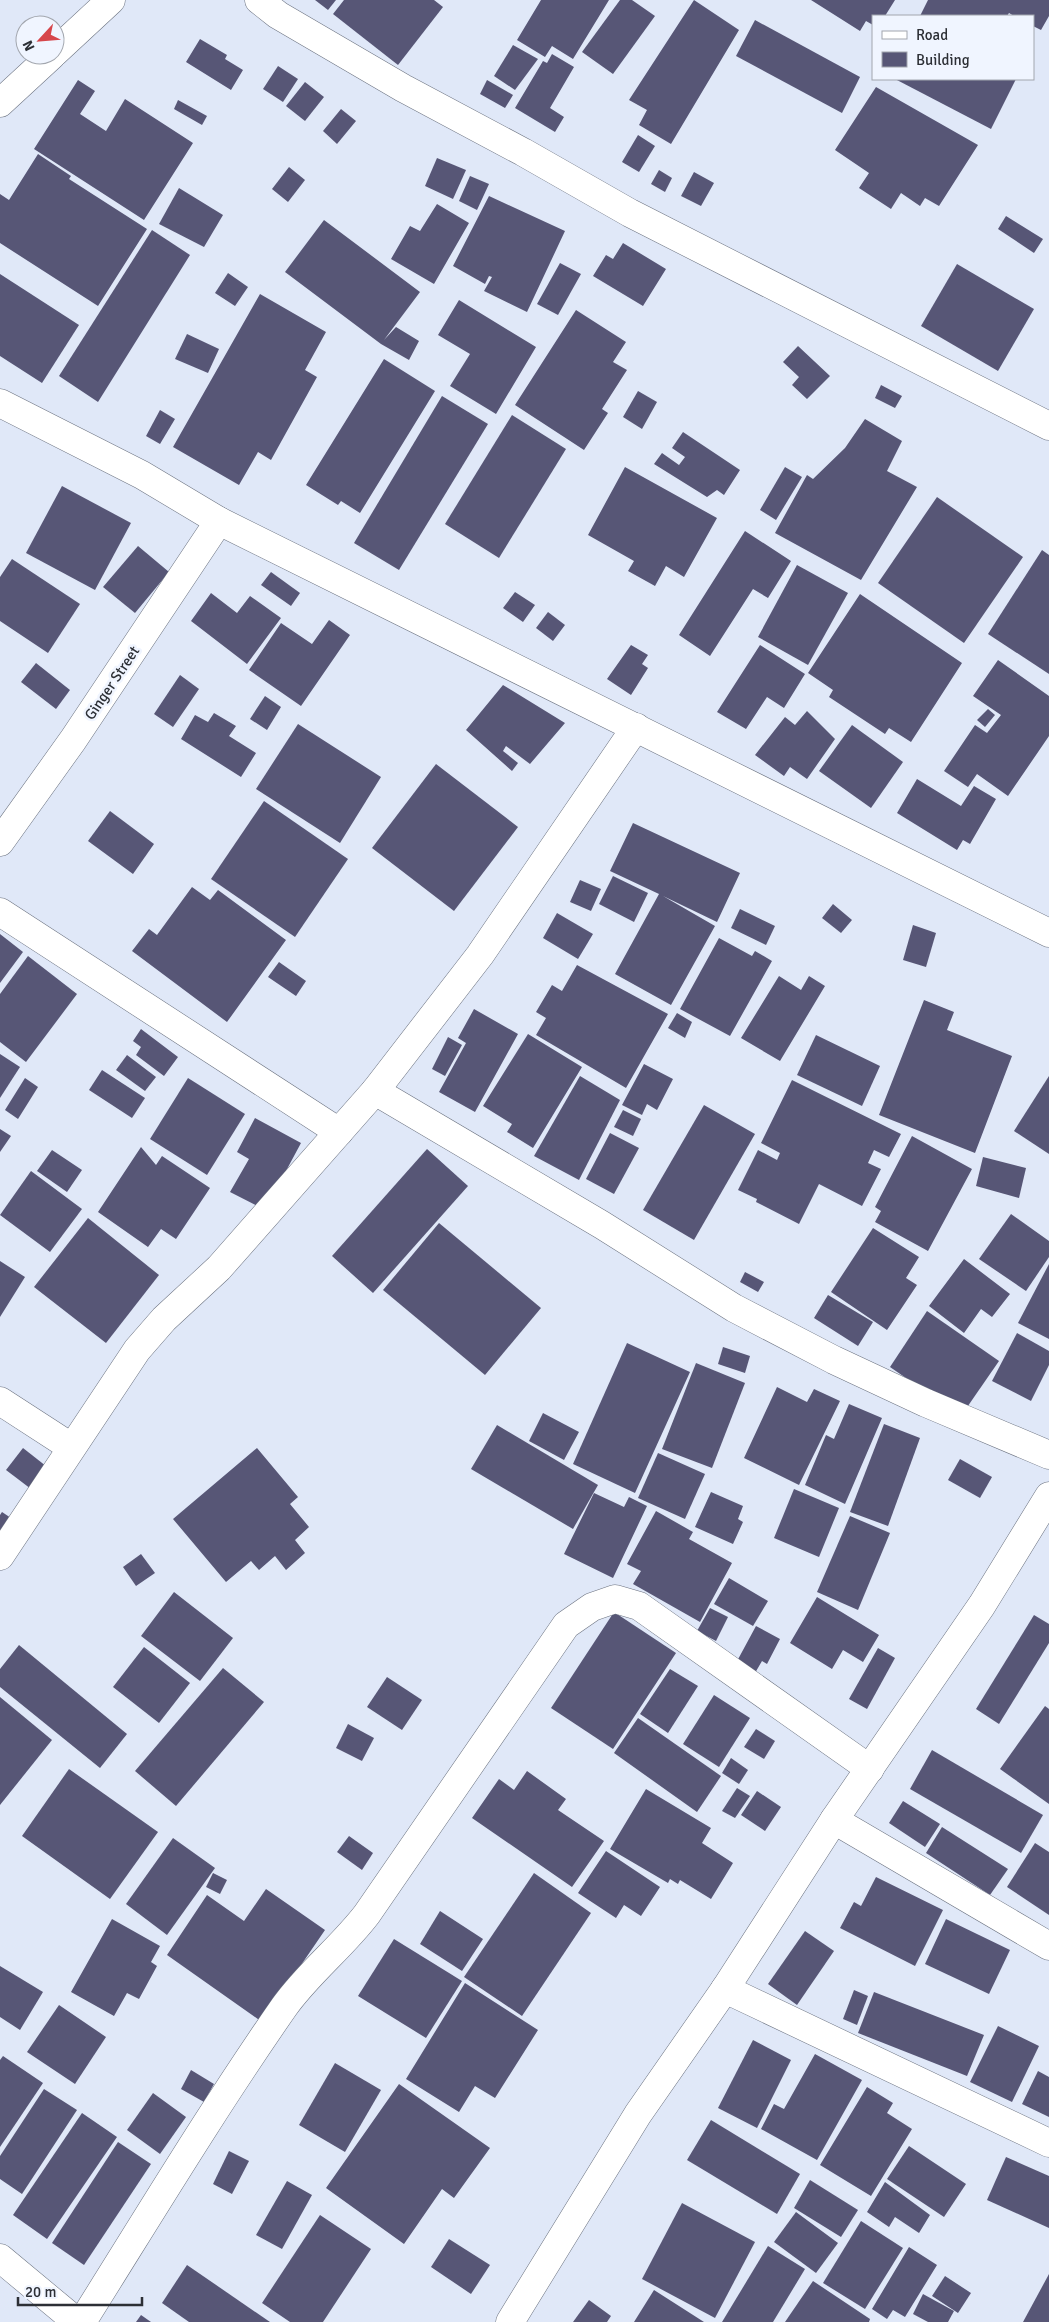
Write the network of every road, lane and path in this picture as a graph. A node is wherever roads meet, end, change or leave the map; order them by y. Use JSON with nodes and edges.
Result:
{"nodes":[{"id":1,"x":111,"y":0,"type":"edge"},
{"id":2,"x":259,"y":0,"type":"edge"},
{"id":3,"x":65,"y":43,"type":"edge"},
{"id":4,"x":41,"y":65,"type":"edge"},
{"id":5,"x":0,"y":103,"type":"edge"},
{"id":6,"x":0,"y":403,"type":"edge"},
{"id":7,"x":1049,"y":426,"type":"edge"},
{"id":8,"x":219,"y":521,"type":"junction"},
{"id":9,"x":636,"y":727,"type":"junction"},
{"id":10,"x":0,"y":842,"type":"edge"},
{"id":11,"x":0,"y":912,"type":"edge"},
{"id":12,"x":1049,"y":933,"type":"edge"},
{"id":13,"x":375,"y":1091,"type":"junction"},
{"id":14,"x":339,"y":1132,"type":"junction"},
{"id":15,"x":0,"y":1400,"type":"edge"},
{"id":16,"x":71,"y":1447,"type":"junction"},
{"id":17,"x":1049,"y":1455,"type":"edge"},
{"id":18,"x":1049,"y":1496,"type":"edge"},
{"id":19,"x":0,"y":1556,"type":"edge"},
{"id":20,"x":870,"y":1770,"type":"junction"},
{"id":21,"x":834,"y":1820,"type":"junction"},
{"id":22,"x":1049,"y":1946,"type":"edge"},
{"id":23,"x":725,"y":1989,"type":"junction"},
{"id":24,"x":1049,"y":2144,"type":"edge"},
{"id":25,"x":0,"y":2258,"type":"edge"},
{"id":26,"x":77,"y":2322,"type":"edge"},
{"id":27,"x":82,"y":2322,"type":"edge"},
{"id":28,"x":510,"y":2322,"type":"edge"}],
"edges":[{"from":1,"to":3,"type":"street"},
{"from":2,"to":7,"type":"street"},
{"from":4,"to":5,"type":"street"},
{"from":6,"to":8,"type":"street"},
{"from":8,"to":9,"type":"street"},
{"from":8,"to":10,"type":"street","name":"Ginger Street"},
{"from":9,"to":12,"type":"street"},
{"from":9,"to":13,"type":"street"},
{"from":11,"to":14,"type":"street"},
{"from":13,"to":14,"type":"street"},
{"from":13,"to":17,"type":"street"},
{"from":14,"to":16,"type":"street"},
{"from":15,"to":16,"type":"street"},
{"from":16,"to":19,"type":"street"},
{"from":18,"to":20,"type":"street"},
{"from":20,"to":21,"type":"street"},
{"from":20,"to":27,"type":"street"},
{"from":21,"to":22,"type":"street"},
{"from":21,"to":23,"type":"street"},
{"from":23,"to":24,"type":"street"},
{"from":23,"to":28,"type":"street"},
{"from":25,"to":26,"type":"street"}]}
